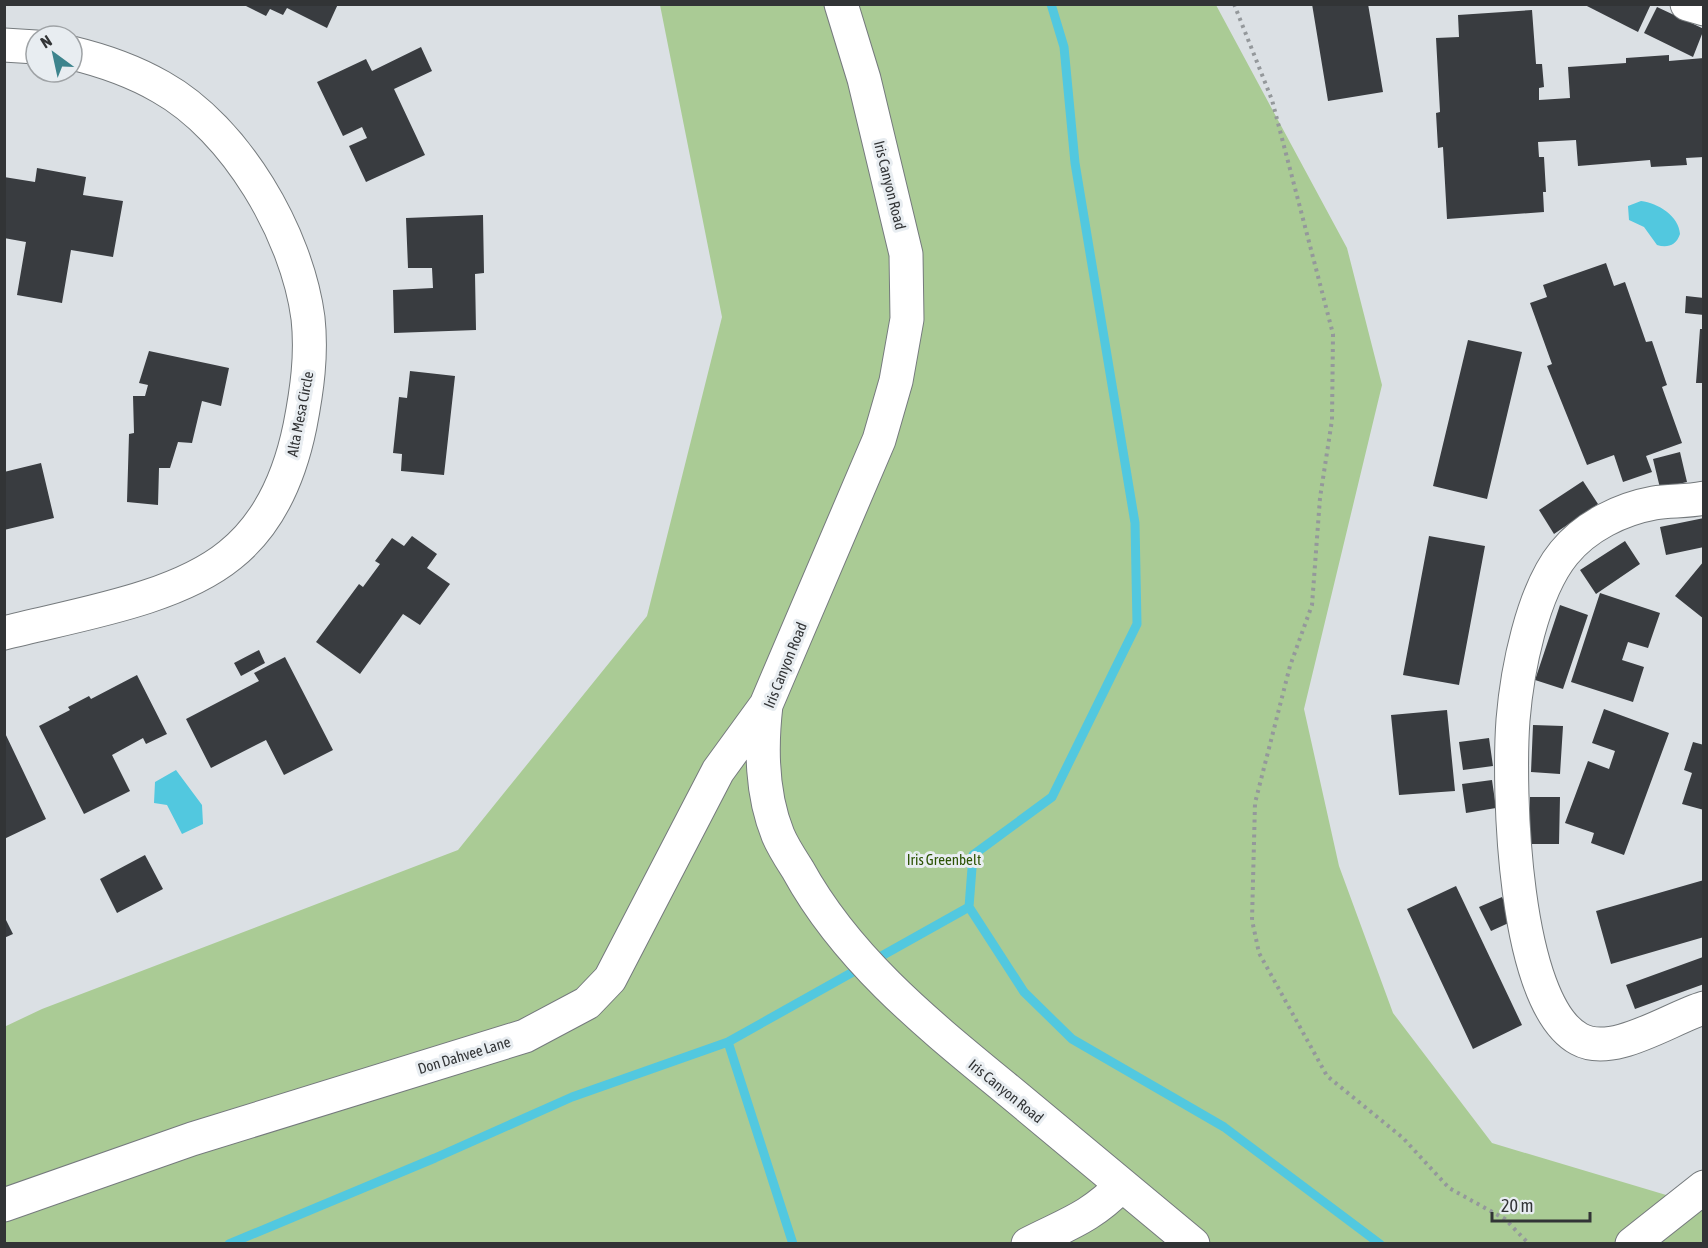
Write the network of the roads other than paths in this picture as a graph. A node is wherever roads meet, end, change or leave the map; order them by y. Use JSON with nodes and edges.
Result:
{"nodes":[{"id":1,"x":841,"y":4,"type":"edge"},
{"id":2,"x":1687,"y":4,"type":"edge"},
{"id":3,"x":1704,"y":9,"type":"edge"},
{"id":4,"x":4,"y":45,"type":"edge"},
{"id":5,"x":24,"y":46,"type":"edge"},
{"id":6,"x":84,"y":58,"type":"edge"},
{"id":7,"x":1704,"y":498,"type":"edge"},
{"id":8,"x":4,"y":633,"type":"edge"},
{"id":9,"x":766,"y":705,"type":"junction"},
{"id":10,"x":1704,"y":1008,"type":"edge"},
{"id":11,"x":1122,"y":1185,"type":"junction"},
{"id":12,"x":1704,"y":1187,"type":"edge"},
{"id":13,"x":4,"y":1205,"type":"edge"},
{"id":14,"x":1028,"y":1244,"type":"edge"},
{"id":15,"x":1193,"y":1244,"type":"edge"},
{"id":16,"x":1632,"y":1244,"type":"edge"}],
"edges":[{"from":1,"to":9,"type":"street","name":"Iris Canyon Road"},
{"from":2,"to":3,"type":"street"},
{"from":4,"to":5,"type":"street"},
{"from":6,"to":8,"type":"street","name":"Alta Mesa Circle"},
{"from":7,"to":10,"type":"street"},
{"from":9,"to":11,"type":"street","name":"Iris Canyon Road"},
{"from":9,"to":13,"type":"street","name":"Don Dahvee Lane"},
{"from":11,"to":14,"type":"street"},
{"from":11,"to":15,"type":"street","name":"Iris Canyon Road"},
{"from":12,"to":16,"type":"street"}]}
